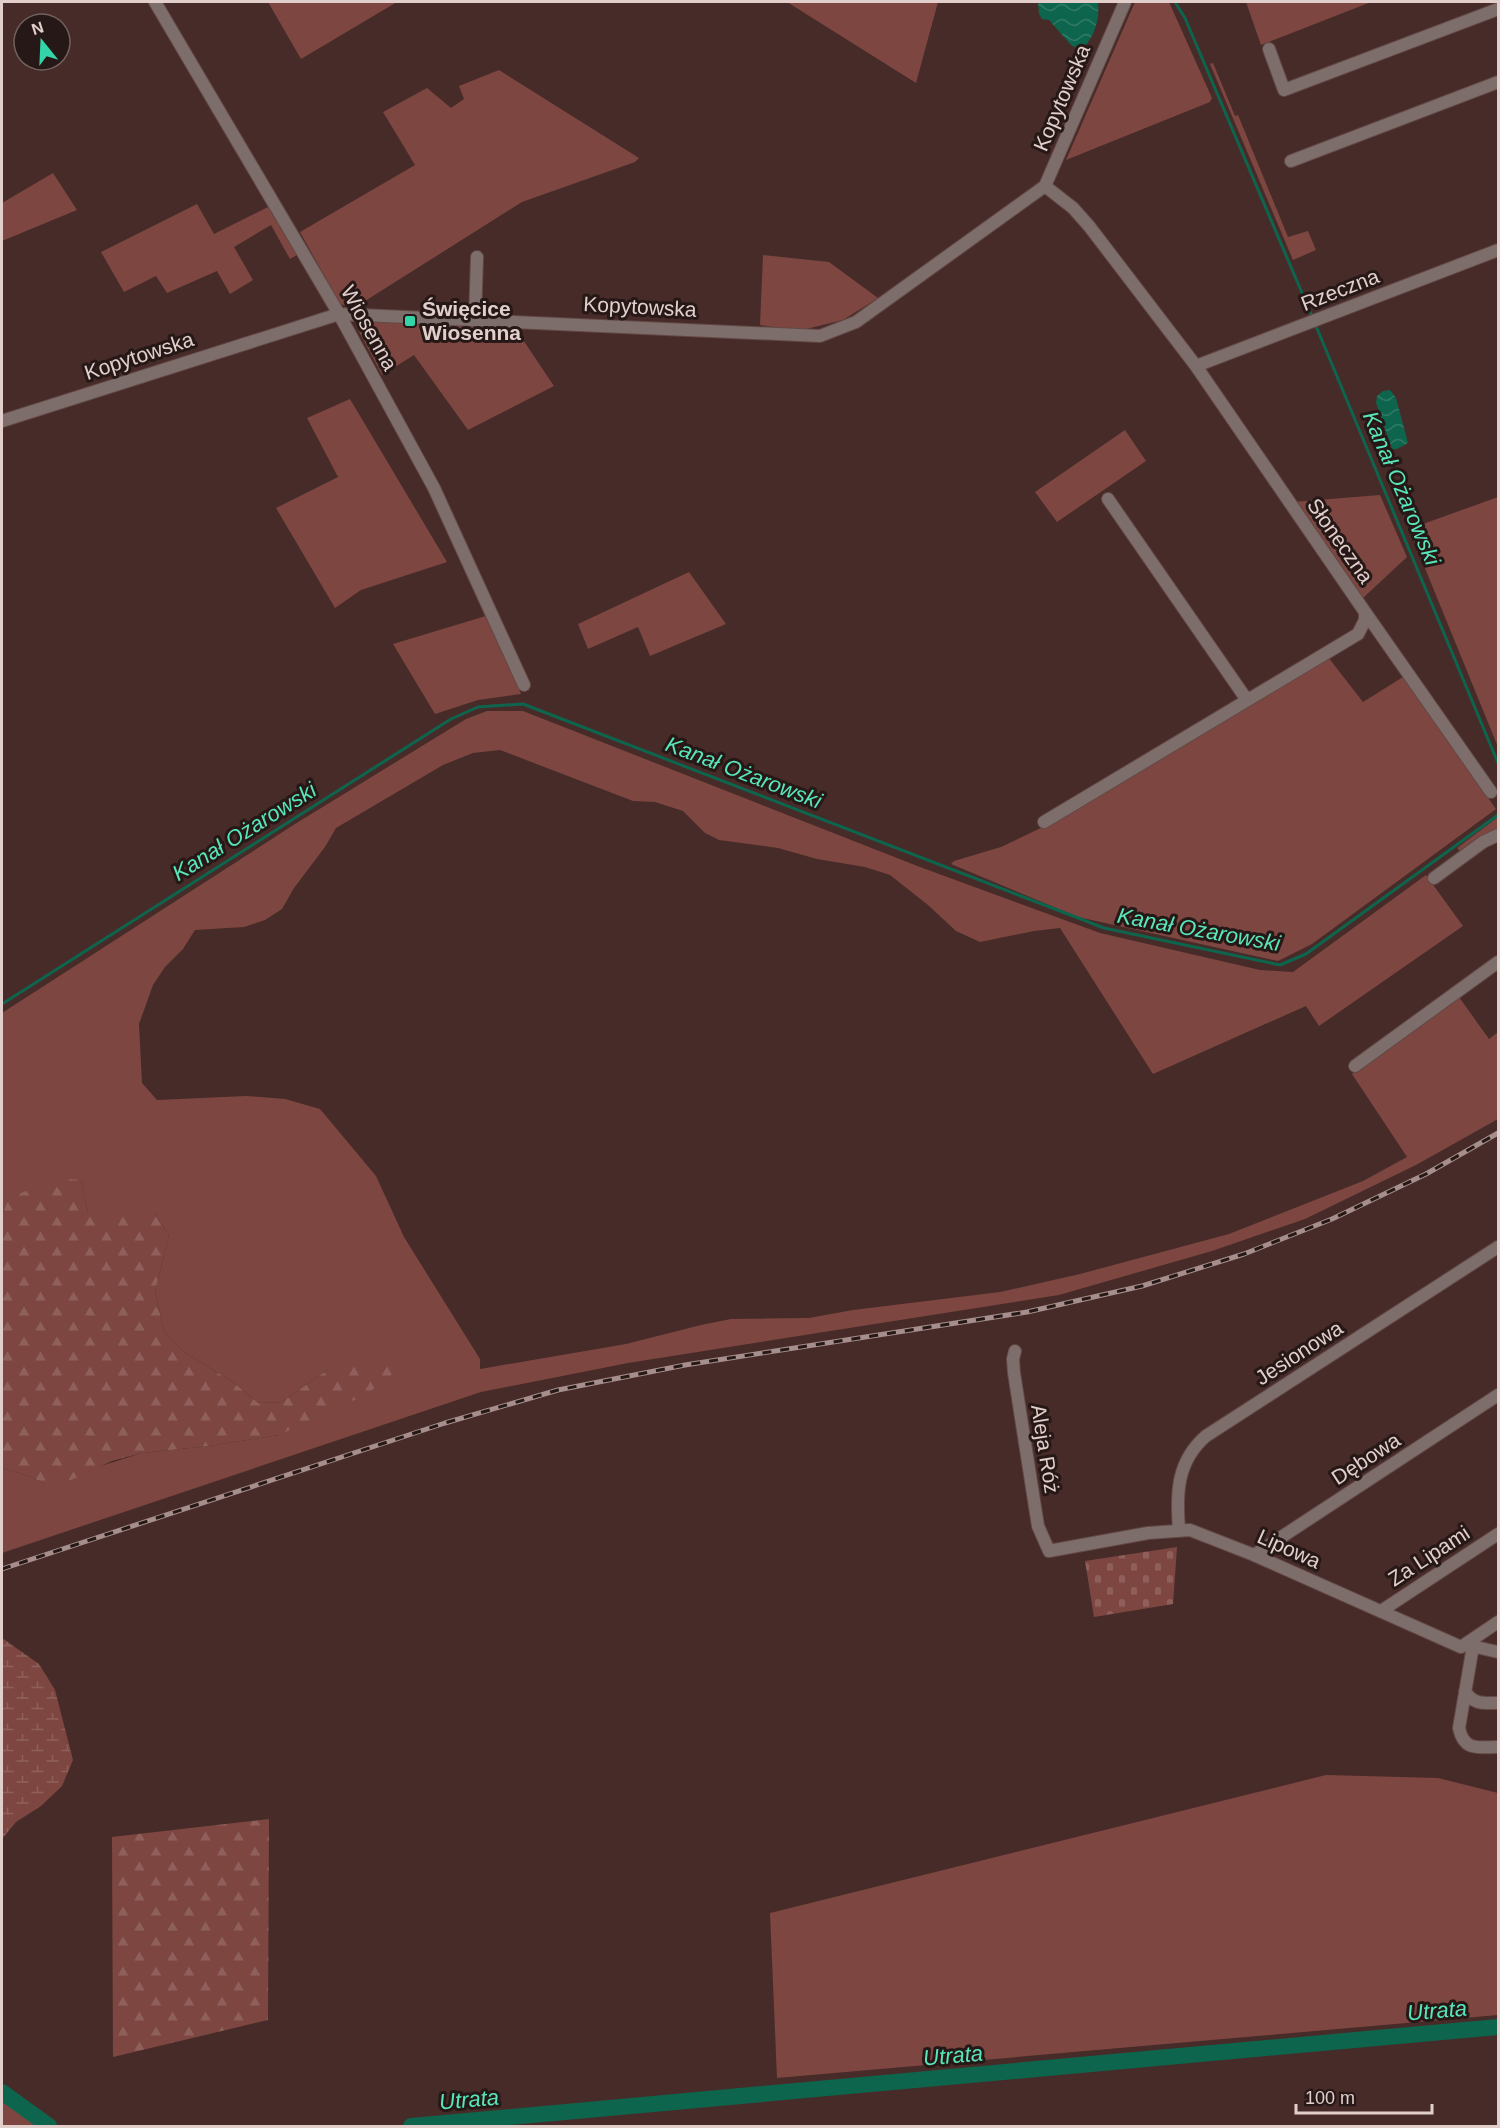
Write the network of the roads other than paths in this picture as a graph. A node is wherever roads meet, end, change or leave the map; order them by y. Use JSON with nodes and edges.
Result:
{"nodes":[{"id":1,"x":155,"y":2,"type":"edge"},
{"id":2,"x":1125,"y":2,"type":"edge"},
{"id":3,"x":1498,"y":9,"type":"edge"},
{"id":4,"x":1269,"y":49,"type":"dead end"},
{"id":5,"x":1498,"y":82,"type":"edge"},
{"id":6,"x":1291,"y":161,"type":"dead end"},
{"id":7,"x":1046,"y":186,"type":"junction"},
{"id":8,"x":1498,"y":250,"type":"edge"},
{"id":9,"x":477,"y":257,"type":"dead end"},
{"id":10,"x":339,"y":314,"type":"junction"},
{"id":11,"x":476,"y":319,"type":"junction"},
{"id":12,"x":1196,"y":366,"type":"junction"},
{"id":13,"x":2,"y":421,"type":"edge"},
{"id":14,"x":1108,"y":499,"type":"dead end"},
{"id":15,"x":1365,"y":612,"type":"junction"},
{"id":16,"x":524,"y":686,"type":"dead end"},
{"id":17,"x":1247,"y":700,"type":"junction"},
{"id":18,"x":1491,"y":792,"type":"dead end"},
{"id":19,"x":1044,"y":822,"type":"dead end"},
{"id":20,"x":1498,"y":835,"type":"edge"},
{"id":21,"x":1434,"y":878,"type":"dead end"},
{"id":22,"x":1498,"y":962,"type":"edge"},
{"id":23,"x":1354,"y":1066,"type":"dead end"},
{"id":24,"x":1498,"y":1247,"type":"edge"},
{"id":25,"x":1015,"y":1351,"type":"dead end"},
{"id":26,"x":1498,"y":1395,"type":"edge"},
{"id":27,"x":1179,"y":1529,"type":"junction"},
{"id":28,"x":1498,"y":1534,"type":"edge"},
{"id":29,"x":1048,"y":1551,"type":"joint"},
{"id":30,"x":1254,"y":1555,"type":"junction"},
{"id":31,"x":1381,"y":1611,"type":"junction"},
{"id":32,"x":1498,"y":1622,"type":"edge"},
{"id":33,"x":1469,"y":1645,"type":"junction"},
{"id":34,"x":1498,"y":1652,"type":"edge"},
{"id":35,"x":1465,"y":1691,"type":"junction"},
{"id":36,"x":1498,"y":1703,"type":"edge"},
{"id":37,"x":1498,"y":1747,"type":"edge"}],
"edges":[{"from":1,"to":10,"type":"street","name":"Wiosenna"},
{"from":2,"to":7,"type":"street","name":"Kopytowska"},
{"from":3,"to":4,"type":"street"},
{"from":5,"to":6,"type":"street"},
{"from":7,"to":11,"type":"street","name":"Kopytowska"},
{"from":7,"to":12,"type":"street","name":"Słoneczna"},
{"from":8,"to":12,"type":"street","name":"Rzeczna"},
{"from":9,"to":11,"type":"street"},
{"from":10,"to":11,"type":"street","name":"Kopytowska"},
{"from":10,"to":13,"type":"street","name":"Kopytowska"},
{"from":10,"to":16,"type":"street","name":"Wiosenna"},
{"from":12,"to":15,"type":"street","name":"Słoneczna"},
{"from":14,"to":17,"type":"street"},
{"from":15,"to":17,"type":"street","name":"Słoneczna"},
{"from":15,"to":18,"type":"street"},
{"from":17,"to":19,"type":"street","name":"Słoneczna"},
{"from":20,"to":21,"type":"street"},
{"from":22,"to":23,"type":"street"},
{"from":24,"to":27,"type":"street","name":"Jesionowa"},
{"from":25,"to":29,"type":"street","name":"Aleja Róż"},
{"from":26,"to":30,"type":"street","name":"Dębowa"},
{"from":27,"to":29,"type":"street","name":"Lipowa"},
{"from":27,"to":30,"type":"street","name":"Lipowa"},
{"from":28,"to":31,"type":"street","name":"Za Lipami"},
{"from":30,"to":31,"type":"street","name":"Lipowa"},
{"from":31,"to":33,"type":"street","name":"Lipowa"},
{"from":32,"to":33,"type":"street"},
{"from":33,"to":34,"type":"street"},
{"from":33,"to":35,"type":"street"},
{"from":35,"to":36,"type":"street"},
{"from":35,"to":37,"type":"street"}]}
